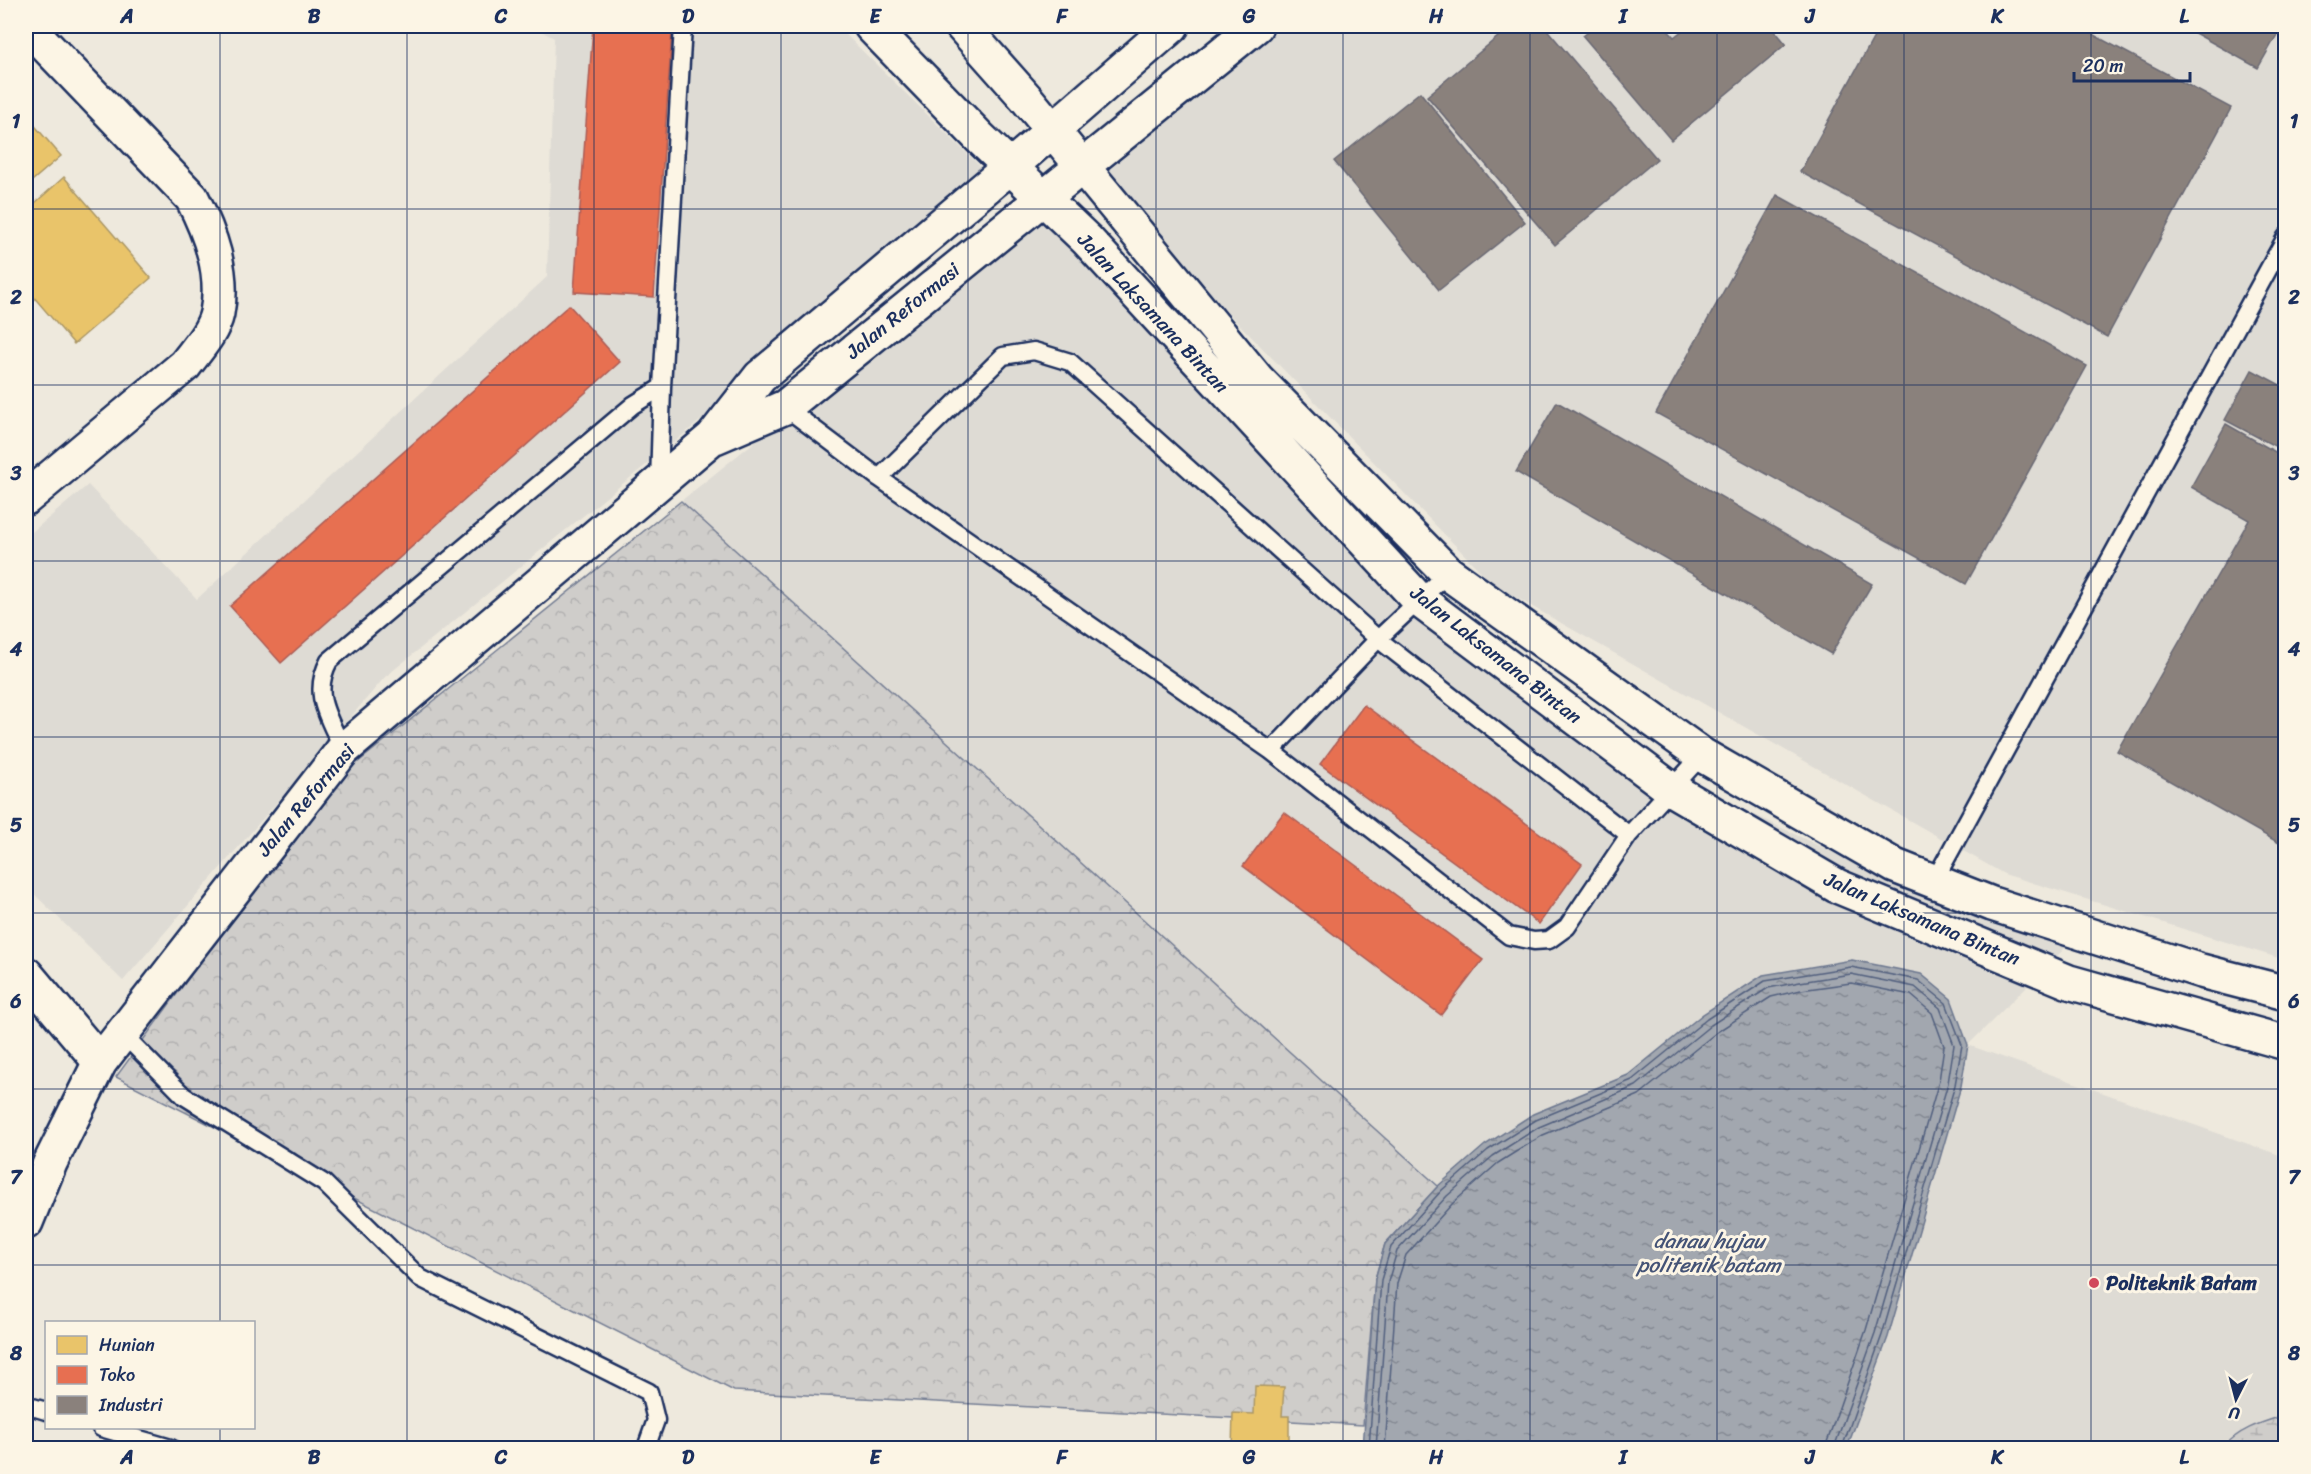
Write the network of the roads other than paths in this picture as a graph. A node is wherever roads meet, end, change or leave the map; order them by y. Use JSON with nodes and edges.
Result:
{"nodes":[{"id":1,"x":27,"y":26,"type":"edge"},
{"id":2,"x":683,"y":26,"type":"edge"},
{"id":3,"x":871,"y":26,"type":"edge"},
{"id":4,"x":962,"y":26,"type":"edge"},
{"id":5,"x":1172,"y":26,"type":"edge"},
{"id":6,"x":1257,"y":26,"type":"edge"},
{"id":7,"x":1052,"y":130,"type":"junction"},
{"id":8,"x":1010,"y":166,"type":"junction"},
{"id":9,"x":1081,"y":166,"type":"junction"},
{"id":10,"x":1044,"y":198,"type":"junction"},
{"id":11,"x":2286,"y":237,"type":"edge"},
{"id":12,"x":662,"y":387,"type":"junction"},
{"id":13,"x":785,"y":407,"type":"junction"},
{"id":14,"x":713,"y":438,"type":"junction"},
{"id":15,"x":879,"y":478,"type":"junction"},
{"id":16,"x":659,"y":483,"type":"junction"},
{"id":17,"x":26,"y":498,"type":"edge"},
{"id":18,"x":1448,"y":573,"type":"junction"},
{"id":19,"x":1419,"y":600,"type":"junction"},
{"id":20,"x":1378,"y":639,"type":"junction"},
{"id":21,"x":343,"y":750,"type":"junction"},
{"id":22,"x":1271,"y":751,"type":"junction"},
{"id":23,"x":1702,"y":755,"type":"junction"},
{"id":24,"x":1671,"y":789,"type":"junction"},
{"id":25,"x":1629,"y":835,"type":"junction"},
{"id":26,"x":1933,"y":883,"type":"junction"},
{"id":27,"x":26,"y":974,"type":"edge"},
{"id":28,"x":2286,"y":993,"type":"edge"},
{"id":29,"x":122,"y":1033,"type":"junction"},
{"id":30,"x":2286,"y":1043,"type":"edge"},
{"id":31,"x":100,"y":1062,"type":"junction"},
{"id":32,"x":26,"y":1222,"type":"edge"},
{"id":33,"x":26,"y":1405,"type":"edge"},
{"id":34,"x":45,"y":1411,"type":"edge"},
{"id":35,"x":104,"y":1429,"type":"edge"},
{"id":36,"x":171,"y":1449,"type":"edge"},
{"id":37,"x":646,"y":1449,"type":"edge"}],
"edges":[{"from":1,"to":17,"type":"main road"},
{"from":2,"to":12,"type":"lane"},
{"from":3,"to":8,"type":"main road","name":"Jalan Laksamana Bintan"},
{"from":4,"to":7,"type":"main road","name":"Jalan Laksamana Bintan"},
{"from":5,"to":7,"type":"main road","name":"Jalan Reformasi"},
{"from":6,"to":9,"type":"main road","name":"Jalan Reformasi"},
{"from":7,"to":8,"type":"main road","name":"Jalan Reformasi"},
{"from":7,"to":9,"type":"main road","name":"Jalan Laksamana Bintan"},
{"from":8,"to":10,"type":"main road","name":"Jalan Laksamana Bintan"},
{"from":8,"to":14,"type":"main road","name":"Jalan Reformasi"},
{"from":9,"to":10,"type":"main road","name":"Jalan Reformasi"},
{"from":9,"to":18,"type":"main road","name":"Jalan Laksamana Bintan"},
{"from":10,"to":13,"type":"main road","name":"Jalan Reformasi"},
{"from":10,"to":19,"type":"main road","name":"Jalan Laksamana Bintan"},
{"from":11,"to":26,"type":"lane"},
{"from":12,"to":16,"type":"lane"},
{"from":12,"to":21,"type":"lane"},
{"from":13,"to":14,"type":"main road","name":"Jalan Reformasi"},
{"from":13,"to":15,"type":"lane"},
{"from":14,"to":16,"type":"main road","name":"Jalan Reformasi"},
{"from":15,"to":20,"type":"lane"},
{"from":15,"to":22,"type":"lane"},
{"from":16,"to":21,"type":"main road","name":"Jalan Reformasi"},
{"from":18,"to":19,"type":"lane"},
{"from":18,"to":23,"type":"main road","name":"Jalan Laksamana Bintan"},
{"from":19,"to":20,"type":"lane"},
{"from":19,"to":24,"type":"main road","name":"Jalan Laksamana Bintan"},
{"from":20,"to":22,"type":"lane"},
{"from":20,"to":25,"type":"lane"},
{"from":21,"to":29,"type":"main road","name":"Jalan Reformasi"},
{"from":22,"to":25,"type":"lane"},
{"from":23,"to":24,"type":"lane"},
{"from":23,"to":26,"type":"main road","name":"Jalan Laksamana Bintan"},
{"from":24,"to":25,"type":"lane"},
{"from":24,"to":30,"type":"main road","name":"Jalan Laksamana Bintan"},
{"from":26,"to":28,"type":"main road","name":"Jalan Laksamana Bintan"},
{"from":27,"to":31,"type":"main road"},
{"from":29,"to":31,"type":"main road","name":"Jalan Reformasi"},
{"from":29,"to":37,"type":"lane"},
{"from":31,"to":32,"type":"main road","name":"Jalan Reformasi"},
{"from":33,"to":34,"type":"lane"},
{"from":35,"to":36,"type":"lane"}]}
